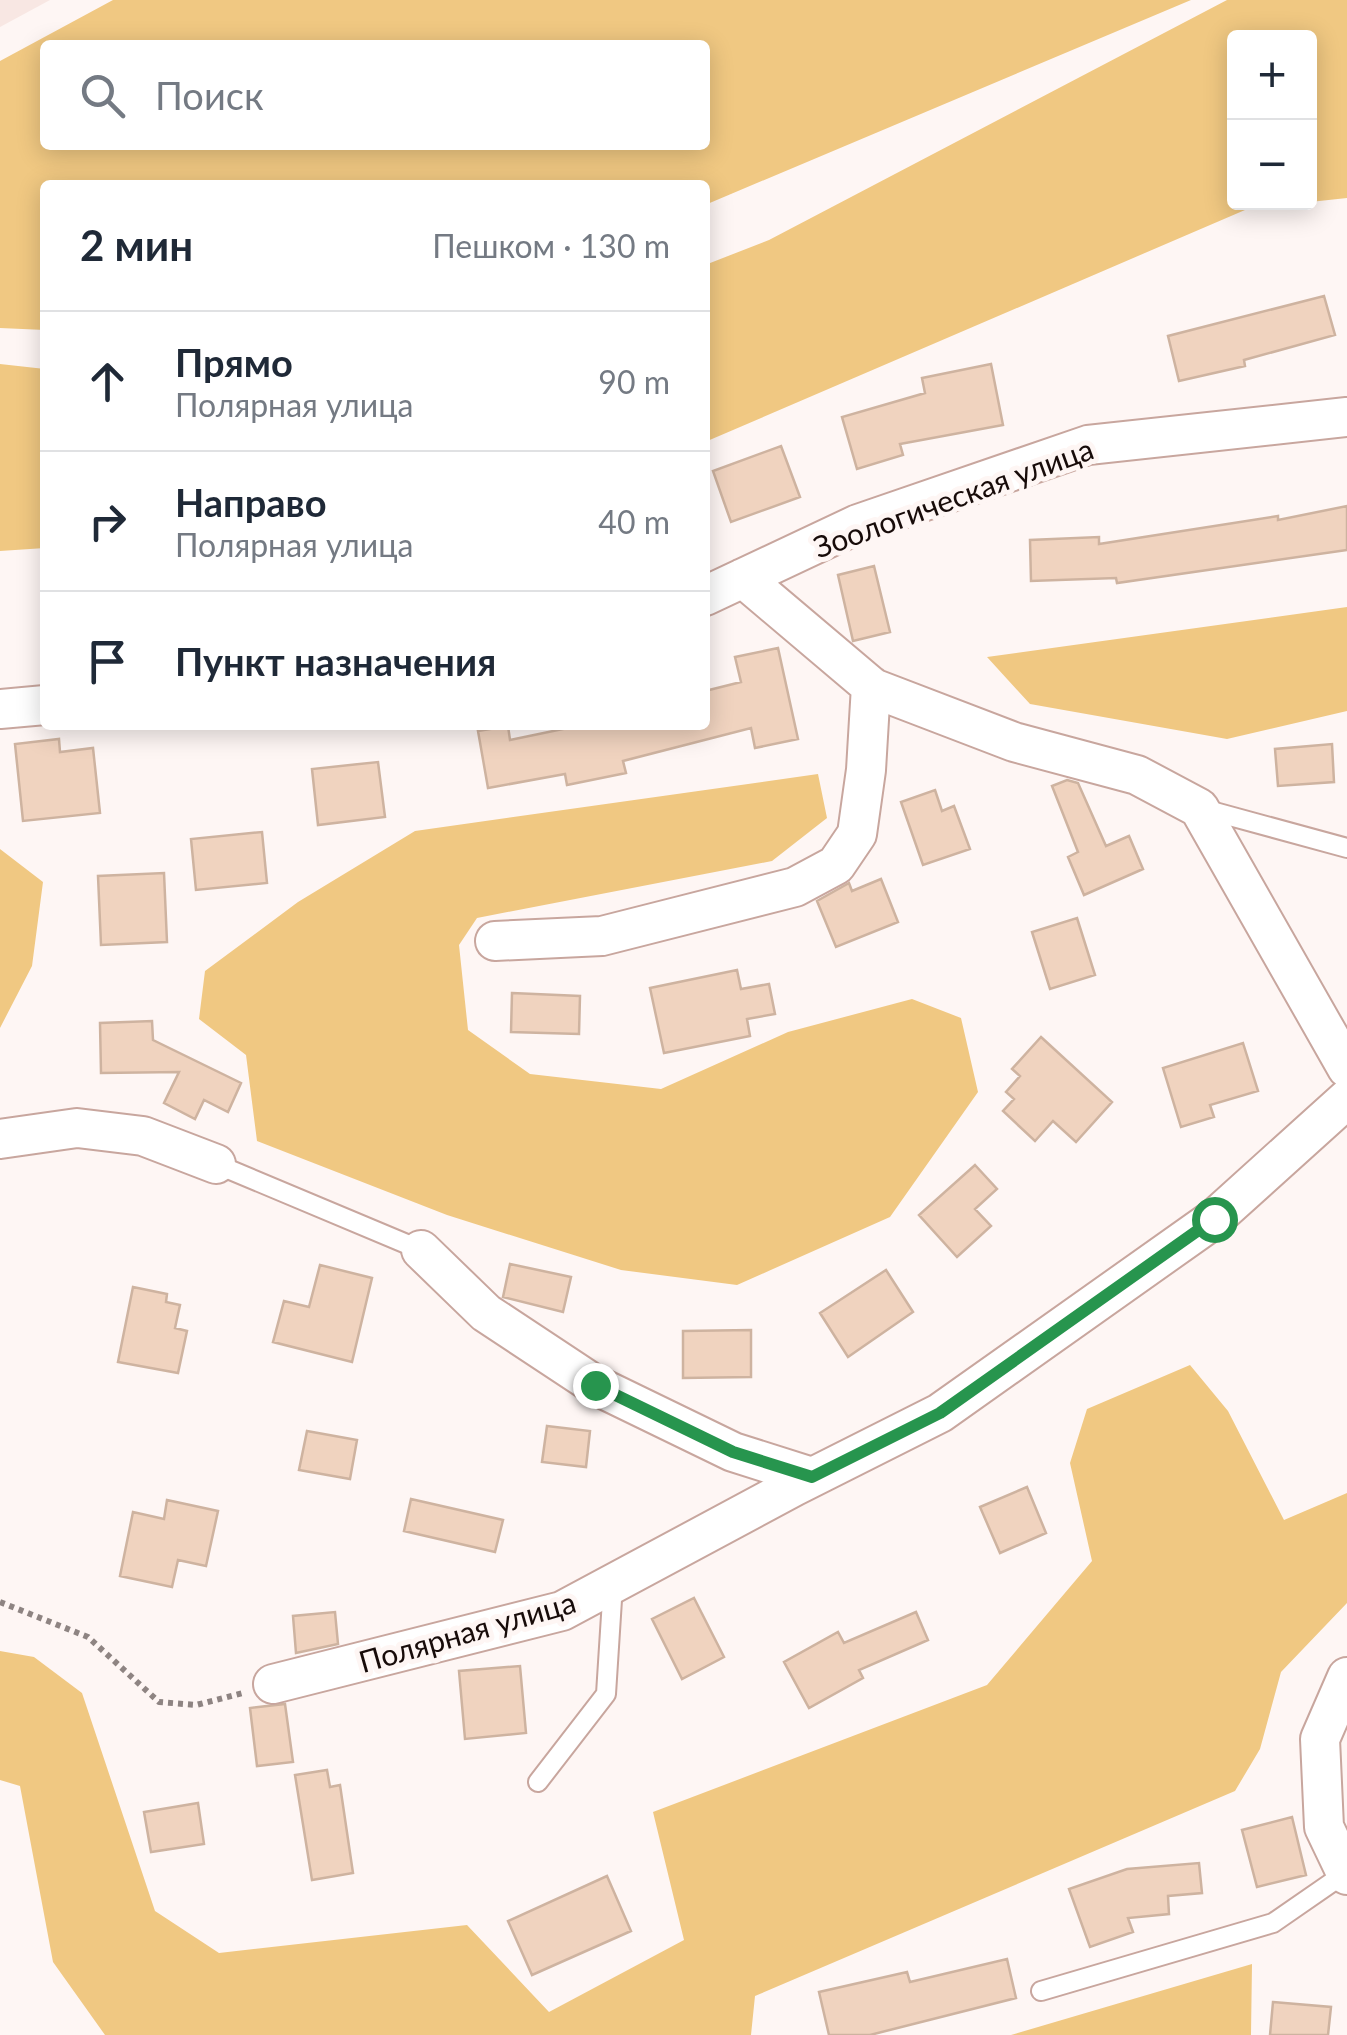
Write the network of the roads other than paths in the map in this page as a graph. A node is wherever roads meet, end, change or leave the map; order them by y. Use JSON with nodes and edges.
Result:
{"nodes":[{"id":1,"x":1347,"y":417,"type":"edge"},
{"id":2,"x":743,"y":578,"type":"junction"},
{"id":3,"x":710,"y":594,"type":"edge"},
{"id":4,"x":872,"y":686,"type":"junction"},
{"id":5,"x":40,"y":705,"type":"edge"},
{"id":6,"x":0,"y":709,"type":"edge"},
{"id":7,"x":1199,"y":808,"type":"junction"},
{"id":8,"x":1347,"y":848,"type":"edge"},
{"id":9,"x":495,"y":941,"type":"dead end"},
{"id":10,"x":1347,"y":1068,"type":"edge"},
{"id":11,"x":1347,"y":1100,"type":"edge"},
{"id":12,"x":0,"y":1139,"type":"edge"},
{"id":13,"x":216,"y":1164,"type":"joint"},
{"id":14,"x":421,"y":1250,"type":"joint"},
{"id":15,"x":812,"y":1477,"type":"junction"},
{"id":16,"x":614,"y":1584,"type":"junction"},
{"id":17,"x":1347,"y":1677,"type":"edge"},
{"id":18,"x":273,"y":1684,"type":"road end"},
{"id":19,"x":538,"y":1782,"type":"dead end"},
{"id":20,"x":1346,"y":1875,"type":"edge"},
{"id":21,"x":1041,"y":1991,"type":"dead end"}],
"edges":[{"from":1,"to":2,"type":"street","name":"Зоологическая улица"},
{"from":2,"to":3,"type":"street","name":"Зоологическая улица"},
{"from":2,"to":4,"type":"street"},
{"from":4,"to":7,"type":"street"},
{"from":4,"to":9,"type":"street"},
{"from":5,"to":6,"type":"street"},
{"from":7,"to":8,"type":"lane"},
{"from":7,"to":10,"type":"street"},
{"from":11,"to":15,"type":"street","name":"Полярная улица"},
{"from":12,"to":13,"type":"street"},
{"from":13,"to":14,"type":"lane"},
{"from":14,"to":15,"type":"street"},
{"from":15,"to":16,"type":"street","name":"Полярная улица"},
{"from":16,"to":18,"type":"street","name":"Полярная улица"},
{"from":16,"to":19,"type":"lane"},
{"from":17,"to":20,"type":"street"},
{"from":20,"to":21,"type":"lane"}]}
